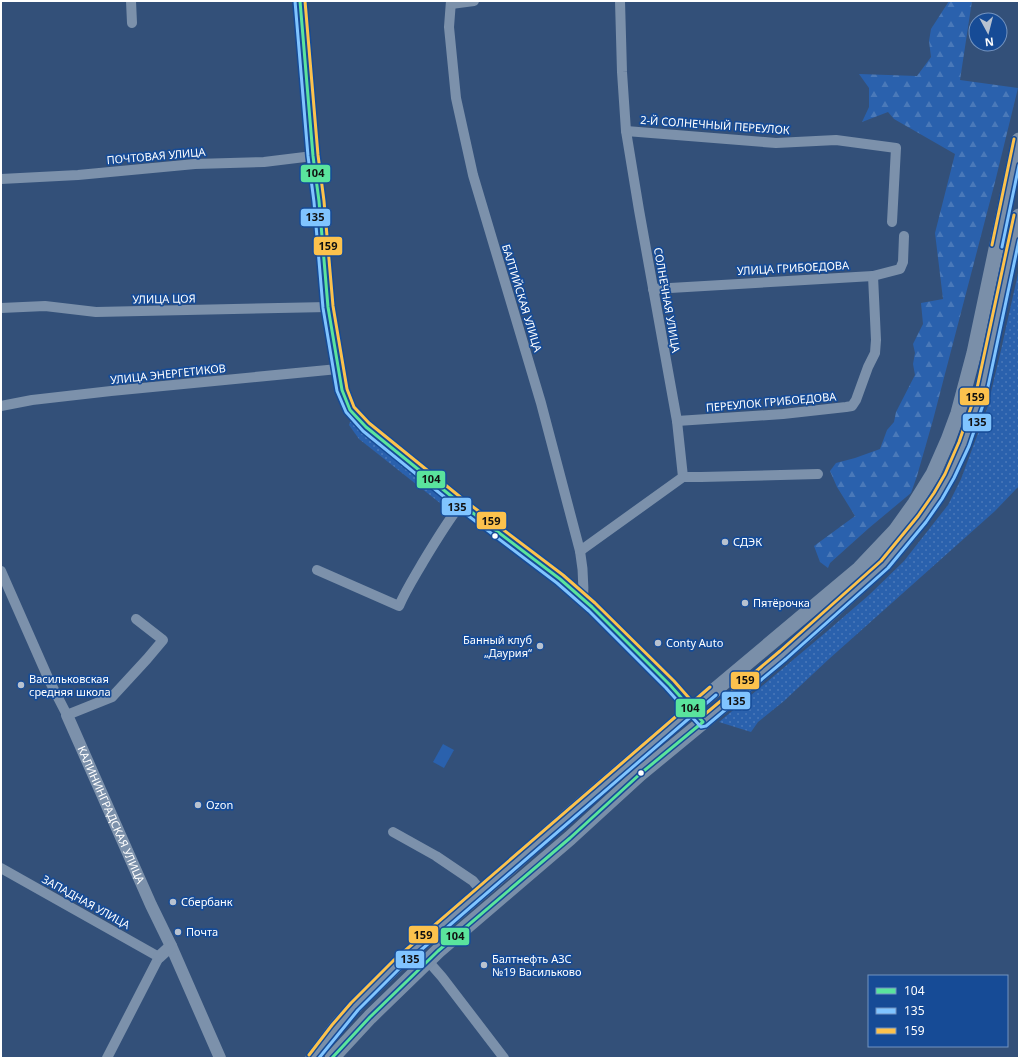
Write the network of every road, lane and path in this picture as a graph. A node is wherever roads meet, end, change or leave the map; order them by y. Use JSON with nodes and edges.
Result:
{"nodes":[{"id":1,"x":131,"y":1,"type":"edge"},
{"id":2,"x":300,"y":1,"type":"edge"},
{"id":3,"x":474,"y":1,"type":"edge"},
{"id":4,"x":620,"y":1,"type":"edge"},
{"id":5,"x":451,"y":2,"type":"edge"},
{"id":6,"x":132,"y":23,"type":"dead end"},
{"id":7,"x":626,"y":131,"type":"junction"},
{"id":8,"x":1019,"y":140,"type":"edge"},
{"id":9,"x":313,"y":156,"type":"junction"},
{"id":10,"x":1,"y":179,"type":"edge"},
{"id":11,"x":1019,"y":216,"type":"edge"},
{"id":12,"x":892,"y":222,"type":"dead end"},
{"id":13,"x":904,"y":236,"type":"dead end"},
{"id":14,"x":873,"y":276,"type":"junction"},
{"id":15,"x":653,"y":289,"type":"junction"},
{"id":16,"x":328,"y":307,"type":"junction"},
{"id":17,"x":1,"y":308,"type":"edge"},
{"id":18,"x":338,"y":369,"type":"junction"},
{"id":19,"x":1,"y":406,"type":"edge"},
{"id":20,"x":677,"y":421,"type":"junction"},
{"id":21,"x":818,"y":474,"type":"dead end"},
{"id":22,"x":683,"y":477,"type":"junction"},
{"id":23,"x":461,"y":504,"type":"junction"},
{"id":24,"x":580,"y":551,"type":"junction"},
{"id":25,"x":317,"y":570,"type":"dead end"},
{"id":26,"x":1,"y":571,"type":"edge"},
{"id":27,"x":583,"y":599,"type":"junction"},
{"id":28,"x":136,"y":619,"type":"dead end"},
{"id":29,"x":691,"y":710,"type":"junction"},
{"id":30,"x":67,"y":714,"type":"junction"},
{"id":31,"x":703,"y":722,"type":"junction"},
{"id":32,"x":393,"y":832,"type":"dead end"},
{"id":33,"x":1,"y":868,"type":"edge"},
{"id":34,"x":482,"y":892,"type":"junction"},
{"id":35,"x":426,"y":938,"type":"junction"},
{"id":36,"x":171,"y":946,"type":"junction"},
{"id":37,"x":159,"y":956,"type":"junction"},
{"id":38,"x":402,"y":960,"type":"junction"},
{"id":39,"x":428,"y":961,"type":"junction"},
{"id":40,"x":107,"y":1058,"type":"edge"},
{"id":41,"x":220,"y":1058,"type":"edge"},
{"id":42,"x":313,"y":1058,"type":"edge"},
{"id":43,"x":332,"y":1058,"type":"edge"},
{"id":44,"x":504,"y":1058,"type":"edge"}],
"edges":[{"from":1,"to":6,"type":"street"},
{"from":2,"to":9,"type":"street"},
{"from":3,"to":5,"type":"street"},
{"from":4,"to":7,"type":"street","name":"СОЛНЕЧНАЯ УЛИЦА"},
{"from":5,"to":24,"type":"street","name":"БАЛТИЙСКАЯ УЛИЦА"},
{"from":7,"to":12,"type":"street","name":"2-Й СОЛНЕЧНЫЙ ПЕРЕУЛОК"},
{"from":7,"to":15,"type":"street","name":"СОЛНЕЧНАЯ УЛИЦА"},
{"from":8,"to":29,"type":"main road"},
{"from":9,"to":10,"type":"street","name":"ПОЧТОВАЯ УЛИЦА"},
{"from":9,"to":16,"type":"street"},
{"from":11,"to":31,"type":"main road"},
{"from":13,"to":14,"type":"street","name":"УЛИЦА ГРИБОЕДОВА"},
{"from":14,"to":15,"type":"street","name":"УЛИЦА ГРИБОЕДОВА"},
{"from":14,"to":20,"type":"street","name":"ПЕРЕУЛОК ГРИБОЕДОВА"},
{"from":15,"to":20,"type":"street","name":"СОЛНЕЧНАЯ УЛИЦА"},
{"from":16,"to":17,"type":"street","name":"УЛИЦА ЦОЯ"},
{"from":16,"to":18,"type":"street"},
{"from":18,"to":19,"type":"street","name":"УЛИЦА ЭНЕРГЕТИКОВ"},
{"from":18,"to":23,"type":"street"},
{"from":20,"to":22,"type":"street","name":"СОЛНЕЧНАЯ УЛИЦА"},
{"from":21,"to":22,"type":"street"},
{"from":22,"to":24,"type":"street"},
{"from":23,"to":25,"type":"street"},
{"from":23,"to":27,"type":"street"},
{"from":24,"to":27,"type":"street","name":"БАЛТИЙСКАЯ УЛИЦА"},
{"from":26,"to":30,"type":"street","name":"КАЛИНИНГРАДСКАЯ УЛИЦА"},
{"from":27,"to":29,"type":"street"},
{"from":28,"to":30,"type":"street"},
{"from":29,"to":31,"type":"street"},
{"from":29,"to":34,"type":"main road"},
{"from":30,"to":36,"type":"street","name":"КАЛИНИНГРАДСКАЯ УЛИЦА"},
{"from":31,"to":39,"type":"main road"},
{"from":32,"to":34,"type":"street"},
{"from":33,"to":37,"type":"street","name":"ЗАПАДНАЯ УЛИЦА"},
{"from":34,"to":35,"type":"main road"},
{"from":35,"to":38,"type":"main road"},
{"from":35,"to":39,"type":"main road"},
{"from":36,"to":37,"type":"street"},
{"from":36,"to":41,"type":"street","name":"КАЛИНИНГРАДСКАЯ УЛИЦА"},
{"from":37,"to":40,"type":"street"},
{"from":38,"to":39,"type":"main road"},
{"from":38,"to":42,"type":"main road"},
{"from":39,"to":43,"type":"main road"},
{"from":39,"to":44,"type":"street"}]}
